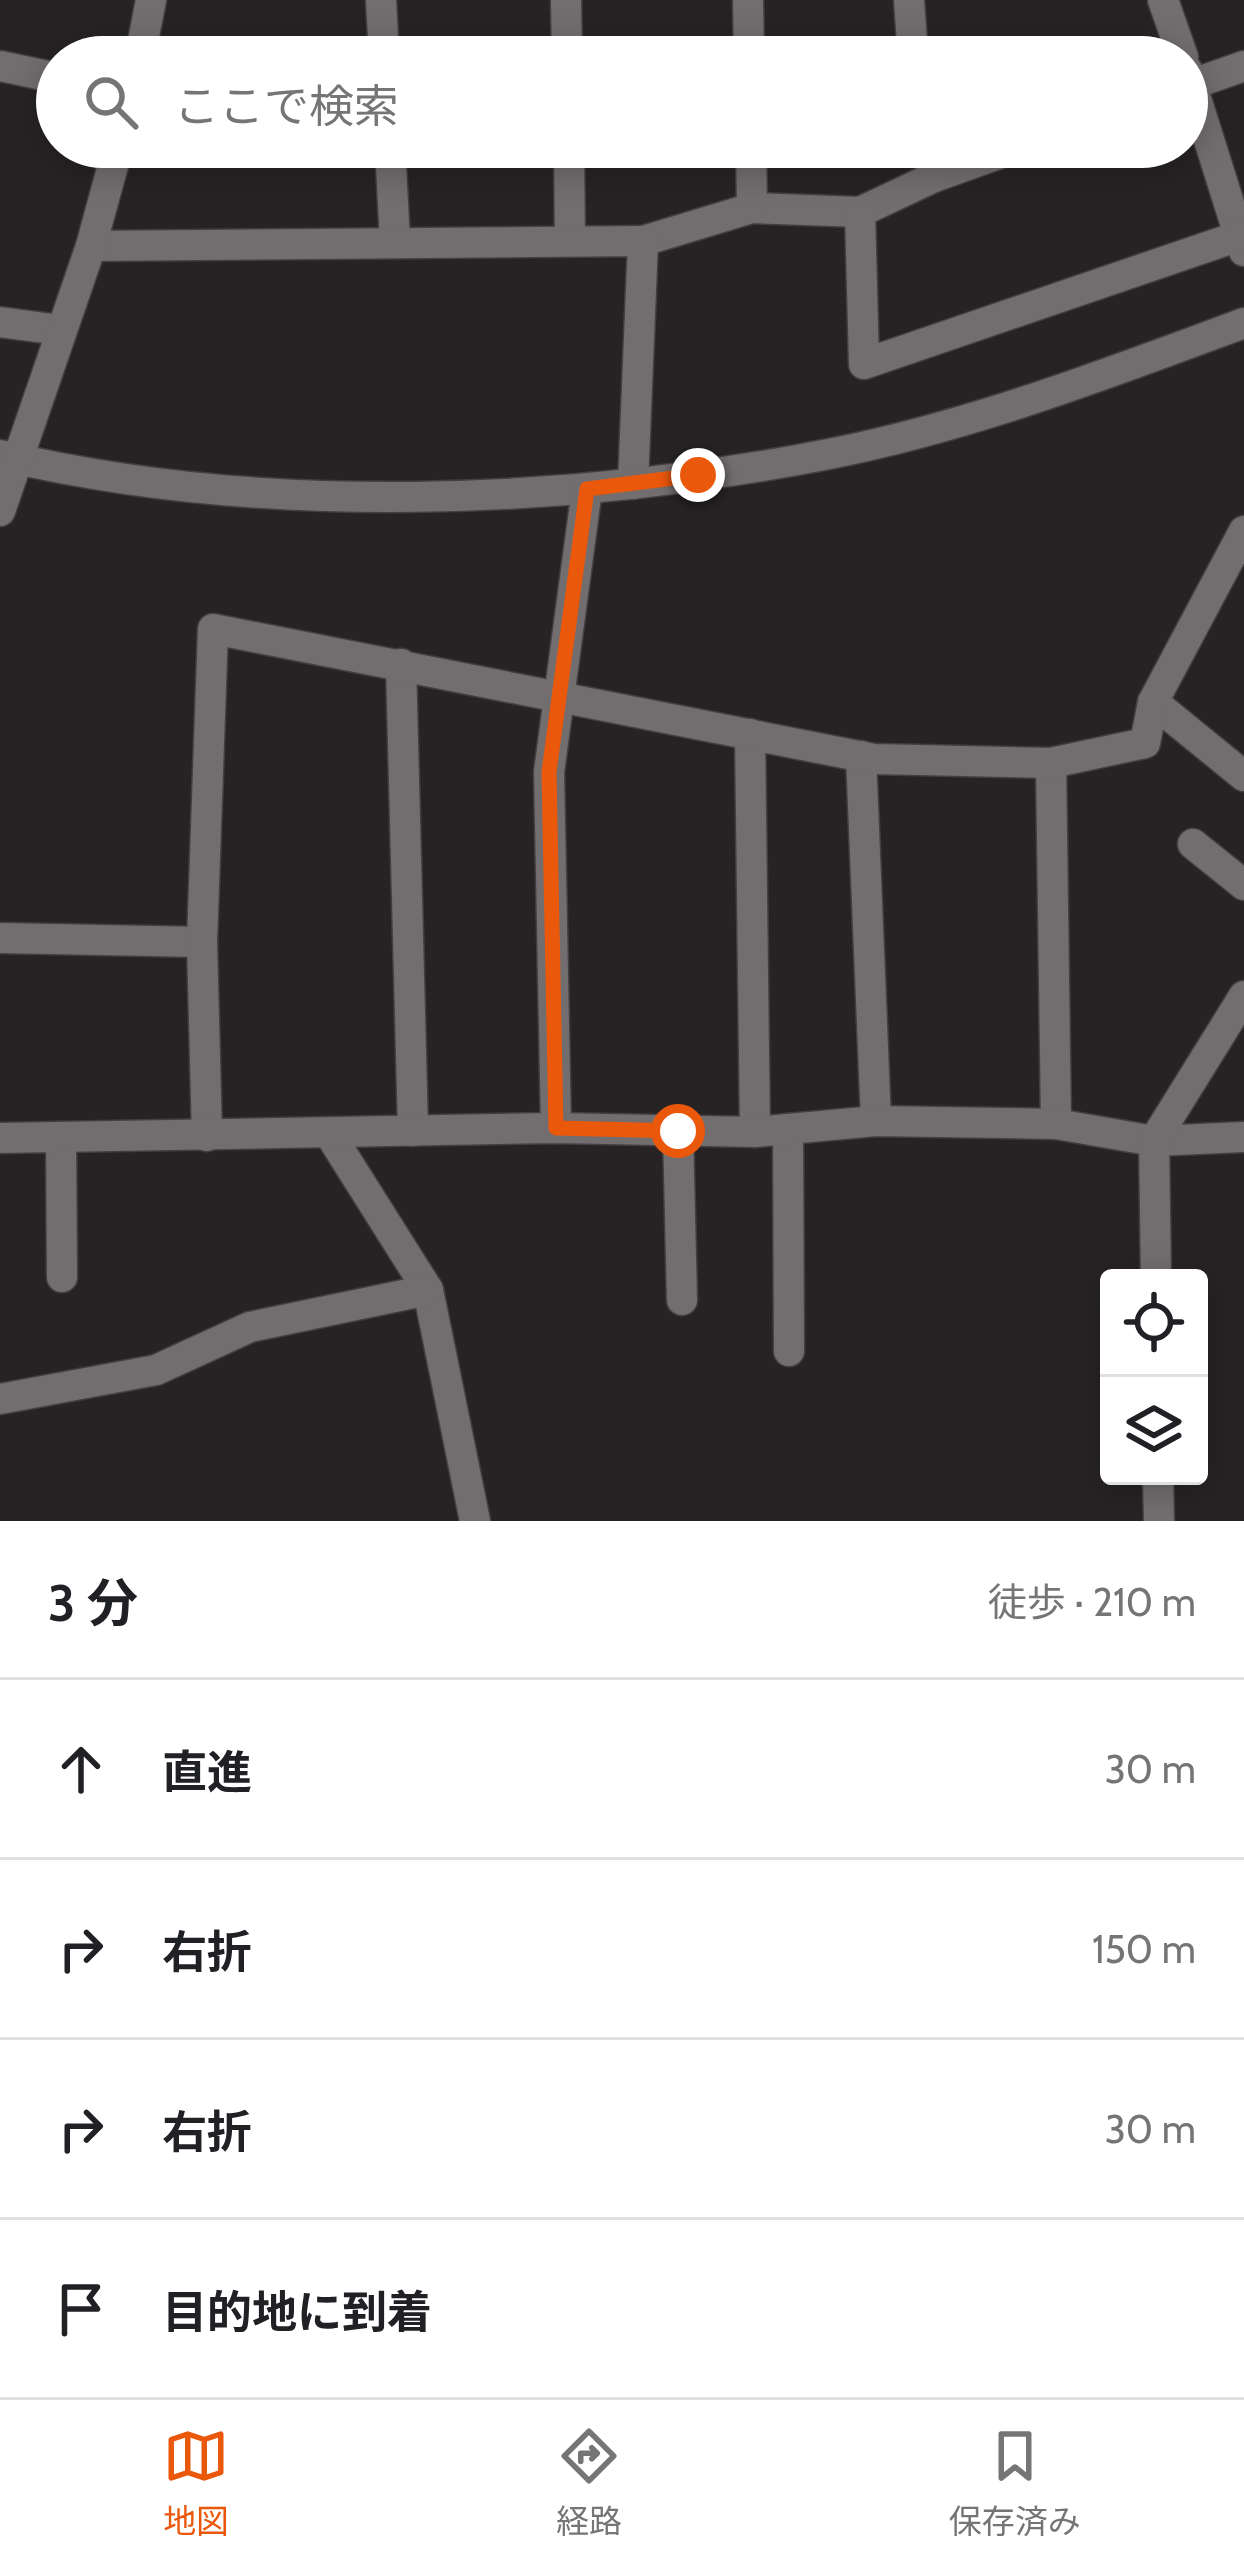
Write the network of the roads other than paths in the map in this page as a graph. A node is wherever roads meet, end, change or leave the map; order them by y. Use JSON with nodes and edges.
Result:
{"nodes":[{"id":1,"x":152,"y":0,"type":"edge"},
{"id":2,"x":381,"y":0,"type":"edge"},
{"id":3,"x":566,"y":0,"type":"edge"},
{"id":4,"x":748,"y":0,"type":"edge"},
{"id":5,"x":909,"y":0,"type":"edge"},
{"id":6,"x":1163,"y":0,"type":"edge"},
{"id":7,"x":144,"y":36,"type":"edge"},
{"id":8,"x":384,"y":36,"type":"edge"},
{"id":9,"x":567,"y":36,"type":"edge"},
{"id":10,"x":749,"y":36,"type":"edge"},
{"id":11,"x":912,"y":36,"type":"edge"},
{"id":12,"x":1175,"y":36,"type":"edge"},
{"id":13,"x":0,"y":66,"type":"edge"},
{"id":14,"x":1244,"y":66,"type":"edge"},
{"id":15,"x":1208,"y":71,"type":"edge"},
{"id":16,"x":36,"y":74,"type":"edge"},
{"id":17,"x":1208,"y":140,"type":"edge"},
{"id":18,"x":112,"y":168,"type":"edge"},
{"id":19,"x":391,"y":168,"type":"edge"},
{"id":20,"x":569,"y":168,"type":"edge"},
{"id":21,"x":751,"y":168,"type":"edge"},
{"id":22,"x":922,"y":168,"type":"edge"},
{"id":23,"x":752,"y":208,"type":"junction"},
{"id":24,"x":860,"y":212,"type":"junction"},
{"id":25,"x":395,"y":241,"type":"junction"},
{"id":26,"x":570,"y":241,"type":"junction"},
{"id":27,"x":644,"y":241,"type":"junction"},
{"id":28,"x":1241,"y":243,"type":"edge"},
{"id":29,"x":91,"y":246,"type":"junction"},
{"id":30,"x":0,"y":322,"type":"edge"},
{"id":31,"x":1244,"y":322,"type":"edge"},
{"id":32,"x":60,"y":330,"type":"junction"},
{"id":33,"x":10,"y":458,"type":"edge"},
{"id":34,"x":633,"y":484,"type":"junction"},
{"id":35,"x":587,"y":489,"type":"junction"},
{"id":36,"x":0,"y":511,"type":"edge"},
{"id":37,"x":1244,"y":531,"type":"edge"},
{"id":38,"x":401,"y":664,"type":"junction"},
{"id":39,"x":557,"y":694,"type":"junction"},
{"id":40,"x":1153,"y":702,"type":"junction"},
{"id":41,"x":750,"y":734,"type":"junction"},
{"id":42,"x":861,"y":756,"type":"junction"},
{"id":43,"x":1051,"y":763,"type":"junction"},
{"id":44,"x":1244,"y":776,"type":"edge"},
{"id":45,"x":1193,"y":844,"type":"dead end"},
{"id":46,"x":1244,"y":885,"type":"edge"},
{"id":47,"x":0,"y":938,"type":"edge"},
{"id":48,"x":202,"y":943,"type":"junction"},
{"id":49,"x":1244,"y":996,"type":"edge"},
{"id":50,"x":876,"y":1121,"type":"junction"},
{"id":51,"x":1056,"y":1124,"type":"junction"},
{"id":52,"x":556,"y":1128,"type":"junction"},
{"id":53,"x":788,"y":1129,"type":"junction"},
{"id":54,"x":678,"y":1131,"type":"junction"},
{"id":55,"x":413,"y":1132,"type":"junction"},
{"id":56,"x":755,"y":1132,"type":"junction"},
{"id":57,"x":329,"y":1133,"type":"junction"},
{"id":58,"x":207,"y":1136,"type":"junction"},
{"id":59,"x":61,"y":1137,"type":"junction"},
{"id":60,"x":1244,"y":1137,"type":"edge"},
{"id":61,"x":0,"y":1138,"type":"edge"},
{"id":62,"x":1154,"y":1141,"type":"junction"},
{"id":63,"x":1156,"y":1269,"type":"edge"},
{"id":64,"x":62,"y":1277,"type":"dead end"},
{"id":65,"x":428,"y":1290,"type":"junction"},
{"id":66,"x":682,"y":1300,"type":"dead end"},
{"id":67,"x":790,"y":1351,"type":"dead end"},
{"id":68,"x":0,"y":1399,"type":"edge"},
{"id":69,"x":1158,"y":1485,"type":"edge"},
{"id":70,"x":476,"y":1521,"type":"edge"},
{"id":71,"x":1159,"y":1521,"type":"edge"}],
"edges":[{"from":1,"to":7,"type":"street"},
{"from":2,"to":8,"type":"street"},
{"from":3,"to":9,"type":"street"},
{"from":4,"to":10,"type":"street"},
{"from":5,"to":11,"type":"street"},
{"from":6,"to":12,"type":"street"},
{"from":13,"to":16,"type":"street"},
{"from":14,"to":15,"type":"street"},
{"from":17,"to":28,"type":"street"},
{"from":18,"to":29,"type":"street"},
{"from":19,"to":25,"type":"street"},
{"from":20,"to":26,"type":"street"},
{"from":21,"to":23,"type":"street"},
{"from":22,"to":24,"type":"street"},
{"from":23,"to":24,"type":"street"},
{"from":23,"to":27,"type":"street"},
{"from":24,"to":28,"type":"street"},
{"from":25,"to":26,"type":"street"},
{"from":25,"to":29,"type":"street"},
{"from":26,"to":27,"type":"street"},
{"from":27,"to":34,"type":"street"},
{"from":29,"to":32,"type":"street"},
{"from":30,"to":32,"type":"street"},
{"from":31,"to":34,"type":"street"},
{"from":32,"to":33,"type":"street"},
{"from":33,"to":35,"type":"street"},
{"from":33,"to":36,"type":"street"},
{"from":34,"to":35,"type":"street"},
{"from":35,"to":39,"type":"street"},
{"from":37,"to":40,"type":"street"},
{"from":38,"to":39,"type":"street"},
{"from":38,"to":48,"type":"street"},
{"from":38,"to":55,"type":"street"},
{"from":39,"to":41,"type":"street"},
{"from":39,"to":52,"type":"street"},
{"from":40,"to":43,"type":"street"},
{"from":40,"to":44,"type":"street"},
{"from":41,"to":42,"type":"street"},
{"from":41,"to":56,"type":"street"},
{"from":42,"to":43,"type":"street"},
{"from":42,"to":50,"type":"street"},
{"from":43,"to":51,"type":"street"},
{"from":45,"to":46,"type":"street"},
{"from":47,"to":48,"type":"street"},
{"from":48,"to":58,"type":"street"},
{"from":49,"to":62,"type":"street"},
{"from":50,"to":51,"type":"street"},
{"from":50,"to":53,"type":"street"},
{"from":51,"to":62,"type":"street"},
{"from":52,"to":54,"type":"street"},
{"from":52,"to":55,"type":"street"},
{"from":53,"to":56,"type":"street"},
{"from":53,"to":67,"type":"street"},
{"from":54,"to":56,"type":"street"},
{"from":54,"to":66,"type":"street"},
{"from":55,"to":57,"type":"street"},
{"from":57,"to":58,"type":"street"},
{"from":57,"to":65,"type":"street"},
{"from":58,"to":59,"type":"street"},
{"from":59,"to":61,"type":"street"},
{"from":59,"to":64,"type":"street"},
{"from":60,"to":62,"type":"street"},
{"from":62,"to":63,"type":"street"},
{"from":65,"to":68,"type":"street"},
{"from":65,"to":70,"type":"street"},
{"from":69,"to":71,"type":"street"}]}
